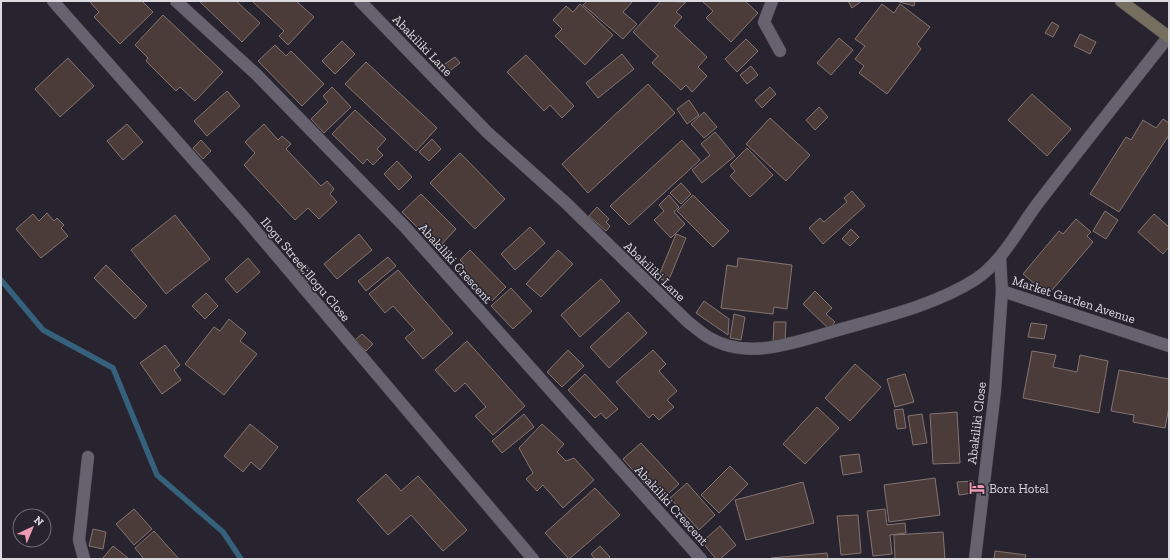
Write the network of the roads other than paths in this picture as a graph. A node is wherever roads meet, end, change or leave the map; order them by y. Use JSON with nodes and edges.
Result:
{"nodes":[{"id":1,"x":53,"y":1,"type":"edge"},
{"id":2,"x":176,"y":1,"type":"edge"},
{"id":3,"x":360,"y":1,"type":"edge"},
{"id":4,"x":772,"y":1,"type":"edge"},
{"id":5,"x":1121,"y":1,"type":"edge"},
{"id":6,"x":1169,"y":37,"type":"edge"},
{"id":7,"x":780,"y":51,"type":"dead end"},
{"id":8,"x":1000,"y":257,"type":"junction"},
{"id":9,"x":1002,"y":291,"type":"junction"},
{"id":10,"x":1169,"y":346,"type":"edge"},
{"id":11,"x":88,"y":457,"type":"dead end"},
{"id":12,"x":84,"y":559,"type":"edge"},
{"id":13,"x":533,"y":559,"type":"edge"},
{"id":14,"x":701,"y":559,"type":"edge"},
{"id":15,"x":975,"y":559,"type":"edge"}],
"edges":[{"from":1,"to":13,"type":"street","name":"Ilogu Street;Ilogu Close"},
{"from":2,"to":14,"type":"street","name":"Abakiliki Crescent"},
{"from":3,"to":8,"type":"street","name":"Abakiliki Lane"},
{"from":4,"to":7,"type":"street"},
{"from":5,"to":6,"type":"main road"},
{"from":6,"to":8,"type":"street","name":"Abakiliki Lane"},
{"from":8,"to":9,"type":"street","name":"Market Garden Avenue"},
{"from":9,"to":10,"type":"street","name":"Market Garden Avenue"},
{"from":9,"to":15,"type":"street","name":"Abakiliki Close"},
{"from":11,"to":12,"type":"street"}]}
